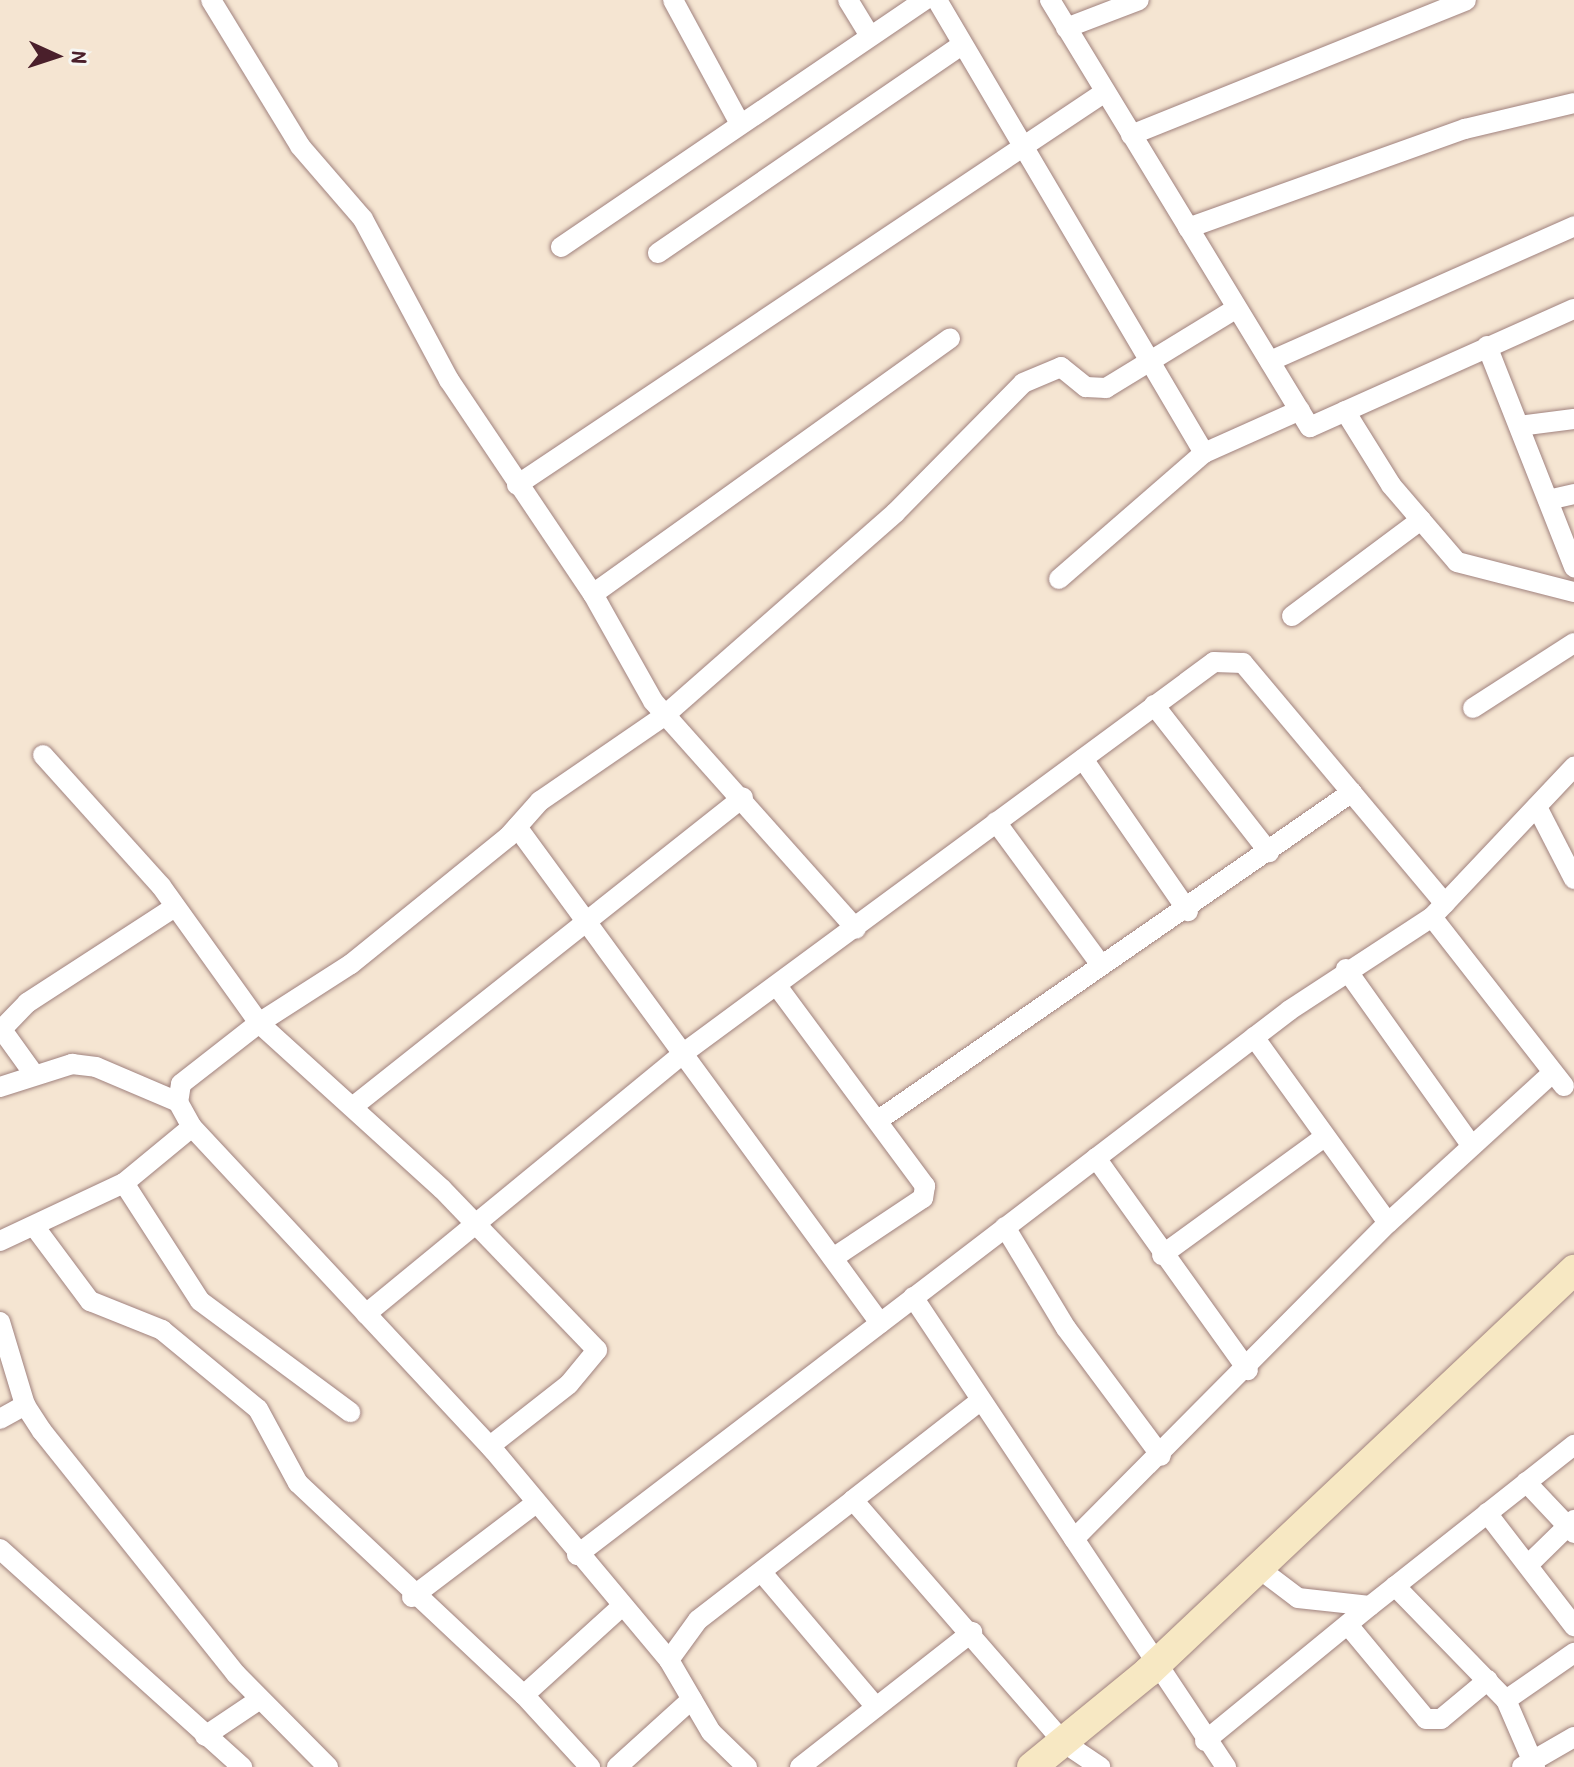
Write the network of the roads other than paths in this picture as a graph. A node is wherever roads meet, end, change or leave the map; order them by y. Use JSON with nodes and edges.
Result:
{"nodes":[{"id":1,"x":211,"y":0,"type":"edge"},
{"id":2,"x":673,"y":0,"type":"edge"},
{"id":3,"x":848,"y":0,"type":"edge"},
{"id":4,"x":925,"y":0,"type":"edge"},
{"id":5,"x":937,"y":0,"type":"edge"},
{"id":6,"x":1050,"y":0,"type":"edge"},
{"id":7,"x":1139,"y":0,"type":"edge"},
{"id":8,"x":1466,"y":0,"type":"edge"},
{"id":9,"x":1066,"y":28,"type":"junction"},
{"id":10,"x":870,"y":36,"type":"junction"},
{"id":11,"x":962,"y":45,"type":"junction"},
{"id":12,"x":1105,"y":92,"type":"junction"},
{"id":13,"x":1574,"y":103,"type":"edge"},
{"id":14,"x":740,"y":124,"type":"junction"},
{"id":15,"x":1131,"y":135,"type":"junction"},
{"id":16,"x":1027,"y":144,"type":"junction"},
{"id":17,"x":1574,"y":226,"type":"edge"},
{"id":18,"x":1188,"y":228,"type":"junction"},
{"id":19,"x":561,"y":247,"type":"dead end"},
{"id":20,"x":658,"y":253,"type":"dead end"},
{"id":21,"x":1237,"y":308,"type":"junction"},
{"id":22,"x":1574,"y":309,"type":"edge"},
{"id":23,"x":950,"y":338,"type":"dead end"},
{"id":24,"x":1487,"y":346,"type":"junction"},
{"id":25,"x":1270,"y":361,"type":"junction"},
{"id":26,"x":1152,"y":363,"type":"junction"},
{"id":27,"x":1300,"y":410,"type":"junction"},
{"id":28,"x":1345,"y":411,"type":"junction"},
{"id":29,"x":1574,"y":419,"type":"edge"},
{"id":30,"x":1519,"y":426,"type":"junction"},
{"id":31,"x":1204,"y":453,"type":"junction"},
{"id":32,"x":517,"y":485,"type":"junction"},
{"id":33,"x":1574,"y":494,"type":"edge"},
{"id":34,"x":1548,"y":500,"type":"junction"},
{"id":35,"x":1421,"y":520,"type":"junction"},
{"id":36,"x":1573,"y":563,"type":"edge"},
{"id":37,"x":1059,"y":579,"type":"dead end"},
{"id":38,"x":1574,"y":592,"type":"edge"},
{"id":39,"x":593,"y":594,"type":"junction"},
{"id":40,"x":1292,"y":616,"type":"dead end"},
{"id":41,"x":1574,"y":643,"type":"edge"},
{"id":42,"x":1154,"y":705,"type":"junction"},
{"id":43,"x":1473,"y":708,"type":"dead end"},
{"id":44,"x":664,"y":716,"type":"junction"},
{"id":45,"x":43,"y":755,"type":"dead end"},
{"id":46,"x":1083,"y":759,"type":"junction"},
{"id":47,"x":1574,"y":767,"type":"edge"},
{"id":48,"x":1352,"y":792,"type":"junction"},
{"id":49,"x":743,"y":797,"type":"junction"},
{"id":50,"x":1537,"y":807,"type":"junction"},
{"id":51,"x":996,"y":822,"type":"junction"},
{"id":52,"x":517,"y":827,"type":"junction"},
{"id":53,"x":1269,"y":852,"type":"junction"},
{"id":54,"x":1574,"y":879,"type":"edge"},
{"id":55,"x":175,"y":907,"type":"junction"},
{"id":56,"x":1438,"y":910,"type":"junction"},
{"id":57,"x":1188,"y":911,"type":"junction"},
{"id":58,"x":589,"y":919,"type":"junction"},
{"id":59,"x":856,"y":929,"type":"junction"},
{"id":60,"x":1101,"y":965,"type":"junction"},
{"id":61,"x":1346,"y":969,"type":"junction"},
{"id":62,"x":777,"y":986,"type":"junction"},
{"id":63,"x":259,"y":1023,"type":"junction"},
{"id":64,"x":1,"y":1028,"type":"edge"},
{"id":65,"x":1254,"y":1037,"type":"junction"},
{"id":66,"x":685,"y":1052,"type":"junction"},
{"id":67,"x":33,"y":1073,"type":"junction"},
{"id":68,"x":1566,"y":1085,"type":"edge"},
{"id":69,"x":0,"y":1087,"type":"edge"},
{"id":70,"x":178,"y":1102,"type":"junction"},
{"id":71,"x":355,"y":1105,"type":"junction"},
{"id":72,"x":880,"y":1119,"type":"junction"},
{"id":73,"x":192,"y":1127,"type":"junction"},
{"id":74,"x":1323,"y":1138,"type":"junction"},
{"id":75,"x":1472,"y":1146,"type":"junction"},
{"id":76,"x":1096,"y":1158,"type":"junction"},
{"id":77,"x":124,"y":1183,"type":"junction"},
{"id":78,"x":1388,"y":1223,"type":"junction"},
{"id":79,"x":472,"y":1224,"type":"junction"},
{"id":80,"x":34,"y":1226,"type":"junction"},
{"id":81,"x":1005,"y":1227,"type":"junction"},
{"id":82,"x":0,"y":1241,"type":"edge"},
{"id":83,"x":1162,"y":1255,"type":"junction"},
{"id":84,"x":833,"y":1258,"type":"junction"},
{"id":85,"x":1574,"y":1270,"type":"edge"},
{"id":86,"x":913,"y":1297,"type":"junction"},
{"id":87,"x":366,"y":1314,"type":"junction"},
{"id":88,"x":0,"y":1322,"type":"edge"},
{"id":89,"x":880,"y":1323,"type":"junction"},
{"id":90,"x":1248,"y":1370,"type":"junction"},
{"id":91,"x":981,"y":1400,"type":"junction"},
{"id":92,"x":25,"y":1405,"type":"junction"},
{"id":93,"x":350,"y":1412,"type":"dead end"},
{"id":94,"x":0,"y":1419,"type":"edge"},
{"id":95,"x":1574,"y":1445,"type":"edge"},
{"id":96,"x":494,"y":1451,"type":"junction"},
{"id":97,"x":1161,"y":1456,"type":"junction"},
{"id":98,"x":1526,"y":1482,"type":"junction"},
{"id":99,"x":853,"y":1500,"type":"junction"},
{"id":100,"x":536,"y":1503,"type":"junction"},
{"id":101,"x":1487,"y":1513,"type":"junction"},
{"id":102,"x":1572,"y":1526,"type":"edge"},
{"id":103,"x":1074,"y":1539,"type":"junction"},
{"id":104,"x":0,"y":1549,"type":"edge"},
{"id":105,"x":577,"y":1555,"type":"junction"},
{"id":106,"x":1530,"y":1563,"type":"junction"},
{"id":107,"x":1257,"y":1567,"type":"junction"},
{"id":108,"x":764,"y":1575,"type":"junction"},
{"id":109,"x":1395,"y":1586,"type":"junction"},
{"id":110,"x":412,"y":1597,"type":"junction"},
{"id":111,"x":1370,"y":1606,"type":"junction"},
{"id":112,"x":620,"y":1608,"type":"junction"},
{"id":113,"x":1348,"y":1625,"type":"junction"},
{"id":114,"x":1574,"y":1626,"type":"edge"},
{"id":115,"x":972,"y":1632,"type":"junction"},
{"id":116,"x":1574,"y":1653,"type":"edge"},
{"id":117,"x":669,"y":1660,"type":"junction"},
{"id":118,"x":1156,"y":1664,"type":"junction"},
{"id":119,"x":1488,"y":1680,"type":"junction"},
{"id":120,"x":524,"y":1695,"type":"junction"},
{"id":121,"x":260,"y":1699,"type":"junction"},
{"id":122,"x":692,"y":1699,"type":"junction"},
{"id":123,"x":1506,"y":1700,"type":"junction"},
{"id":124,"x":876,"y":1707,"type":"junction"},
{"id":125,"x":205,"y":1736,"type":"junction"},
{"id":126,"x":1574,"y":1737,"type":"edge"},
{"id":127,"x":1205,"y":1741,"type":"junction"},
{"id":128,"x":1063,"y":1742,"type":"junction"},
{"id":129,"x":1530,"y":1765,"type":"edge"},
{"id":130,"x":242,"y":1767,"type":"edge"},
{"id":131,"x":328,"y":1767,"type":"edge"},
{"id":132,"x":590,"y":1767,"type":"edge"},
{"id":133,"x":617,"y":1767,"type":"edge"},
{"id":134,"x":747,"y":1767,"type":"edge"},
{"id":135,"x":800,"y":1767,"type":"edge"},
{"id":136,"x":1032,"y":1767,"type":"edge"},
{"id":137,"x":1100,"y":1767,"type":"edge"},
{"id":138,"x":1226,"y":1767,"type":"edge"}],
"edges":[{"from":1,"to":32,"type":"street"},
{"from":2,"to":14,"type":"street"},
{"from":3,"to":10,"type":"street"},
{"from":4,"to":10,"type":"street"},
{"from":5,"to":11,"type":"street"},
{"from":6,"to":9,"type":"street"},
{"from":7,"to":9,"type":"street"},
{"from":8,"to":15,"type":"street"},
{"from":9,"to":12,"type":"street"},
{"from":10,"to":14,"type":"street"},
{"from":11,"to":16,"type":"street"},
{"from":11,"to":20,"type":"street"},
{"from":12,"to":15,"type":"street"},
{"from":12,"to":16,"type":"street"},
{"from":13,"to":18,"type":"street"},
{"from":14,"to":19,"type":"street"},
{"from":15,"to":18,"type":"street"},
{"from":16,"to":26,"type":"street"},
{"from":16,"to":32,"type":"street"},
{"from":17,"to":25,"type":"street"},
{"from":18,"to":21,"type":"street"},
{"from":21,"to":25,"type":"street"},
{"from":21,"to":26,"type":"street"},
{"from":22,"to":24,"type":"street"},
{"from":23,"to":39,"type":"street"},
{"from":24,"to":28,"type":"street"},
{"from":24,"to":30,"type":"street"},
{"from":25,"to":27,"type":"street"},
{"from":26,"to":31,"type":"street"},
{"from":26,"to":44,"type":"street"},
{"from":27,"to":28,"type":"street"},
{"from":27,"to":31,"type":"street"},
{"from":28,"to":35,"type":"street"},
{"from":29,"to":30,"type":"street"},
{"from":30,"to":34,"type":"street"},
{"from":31,"to":37,"type":"street"},
{"from":32,"to":39,"type":"street"},
{"from":33,"to":34,"type":"street"},
{"from":34,"to":36,"type":"street"},
{"from":35,"to":38,"type":"street"},
{"from":35,"to":40,"type":"street"},
{"from":39,"to":44,"type":"street"},
{"from":41,"to":43,"type":"street"},
{"from":42,"to":46,"type":"street"},
{"from":42,"to":48,"type":"street"},
{"from":42,"to":53,"type":"street"},
{"from":44,"to":49,"type":"street"},
{"from":44,"to":52,"type":"street"},
{"from":45,"to":55,"type":"street"},
{"from":46,"to":51,"type":"street"},
{"from":46,"to":57,"type":"street"},
{"from":47,"to":50,"type":"street"},
{"from":48,"to":53,"type":"street"},
{"from":48,"to":56,"type":"street"},
{"from":49,"to":58,"type":"street"},
{"from":49,"to":59,"type":"street"},
{"from":50,"to":54,"type":"street"},
{"from":50,"to":56,"type":"street"},
{"from":51,"to":59,"type":"street"},
{"from":51,"to":60,"type":"street"},
{"from":52,"to":58,"type":"street"},
{"from":52,"to":63,"type":"street"},
{"from":53,"to":57,"type":"street"},
{"from":55,"to":63,"type":"street"},
{"from":55,"to":64,"type":"street"},
{"from":56,"to":61,"type":"street"},
{"from":56,"to":68,"type":"street"},
{"from":57,"to":60,"type":"street"},
{"from":58,"to":66,"type":"street"},
{"from":58,"to":71,"type":"street"},
{"from":59,"to":62,"type":"street"},
{"from":60,"to":72,"type":"street"},
{"from":61,"to":65,"type":"street"},
{"from":61,"to":75,"type":"street"},
{"from":62,"to":66,"type":"street"},
{"from":62,"to":72,"type":"street"},
{"from":63,"to":70,"type":"street"},
{"from":63,"to":71,"type":"street"},
{"from":64,"to":67,"type":"street"},
{"from":65,"to":74,"type":"street"},
{"from":65,"to":76,"type":"street"},
{"from":66,"to":79,"type":"street"},
{"from":66,"to":84,"type":"street"},
{"from":67,"to":69,"type":"street"},
{"from":67,"to":70,"type":"street"},
{"from":68,"to":75,"type":"street"},
{"from":70,"to":73,"type":"street"},
{"from":71,"to":79,"type":"street"},
{"from":72,"to":84,"type":"street"},
{"from":73,"to":77,"type":"street"},
{"from":73,"to":87,"type":"street"},
{"from":74,"to":78,"type":"street"},
{"from":74,"to":83,"type":"street"},
{"from":75,"to":78,"type":"street"},
{"from":76,"to":81,"type":"street"},
{"from":76,"to":83,"type":"street"},
{"from":77,"to":80,"type":"street"},
{"from":77,"to":93,"type":"street"},
{"from":78,"to":90,"type":"street"},
{"from":79,"to":87,"type":"street"},
{"from":79,"to":96,"type":"street"},
{"from":80,"to":82,"type":"street"},
{"from":80,"to":110,"type":"street"},
{"from":81,"to":86,"type":"street"},
{"from":81,"to":97,"type":"street"},
{"from":83,"to":90,"type":"street"},
{"from":84,"to":89,"type":"street"},
{"from":85,"to":107,"type":"street"},
{"from":86,"to":89,"type":"street"},
{"from":86,"to":91,"type":"street"},
{"from":87,"to":96,"type":"street"},
{"from":88,"to":92,"type":"street"},
{"from":89,"to":105,"type":"street"},
{"from":90,"to":97,"type":"street"},
{"from":91,"to":99,"type":"street"},
{"from":91,"to":103,"type":"street"},
{"from":92,"to":94,"type":"street"},
{"from":92,"to":121,"type":"street"},
{"from":95,"to":98,"type":"street"},
{"from":96,"to":100,"type":"street"},
{"from":97,"to":103,"type":"street"},
{"from":98,"to":101,"type":"street"},
{"from":98,"to":102,"type":"street"},
{"from":99,"to":108,"type":"street"},
{"from":99,"to":115,"type":"street"},
{"from":100,"to":105,"type":"street"},
{"from":100,"to":110,"type":"street"},
{"from":101,"to":106,"type":"street"},
{"from":101,"to":109,"type":"street"},
{"from":102,"to":106,"type":"street"},
{"from":103,"to":118,"type":"street"},
{"from":104,"to":125,"type":"street"},
{"from":105,"to":112,"type":"street"},
{"from":106,"to":114,"type":"street"},
{"from":107,"to":111,"type":"street"},
{"from":107,"to":118,"type":"street"},
{"from":108,"to":117,"type":"street"},
{"from":108,"to":124,"type":"street"},
{"from":109,"to":111,"type":"street"},
{"from":109,"to":119,"type":"street"},
{"from":110,"to":120,"type":"street"},
{"from":111,"to":113,"type":"street"},
{"from":112,"to":117,"type":"street"},
{"from":112,"to":120,"type":"street"},
{"from":113,"to":119,"type":"street"},
{"from":113,"to":127,"type":"street"},
{"from":115,"to":124,"type":"street"},
{"from":115,"to":128,"type":"street"},
{"from":116,"to":123,"type":"street"},
{"from":117,"to":122,"type":"street"},
{"from":118,"to":127,"type":"street"},
{"from":118,"to":128,"type":"street"},
{"from":119,"to":123,"type":"street"},
{"from":120,"to":132,"type":"street"},
{"from":121,"to":125,"type":"street"},
{"from":121,"to":131,"type":"street"},
{"from":122,"to":133,"type":"street"},
{"from":122,"to":134,"type":"street"},
{"from":123,"to":129,"type":"street"},
{"from":124,"to":135,"type":"street"},
{"from":125,"to":130,"type":"street"},
{"from":126,"to":129,"type":"street"},
{"from":127,"to":138,"type":"street"},
{"from":128,"to":136,"type":"street"},
{"from":128,"to":137,"type":"street"}]}
